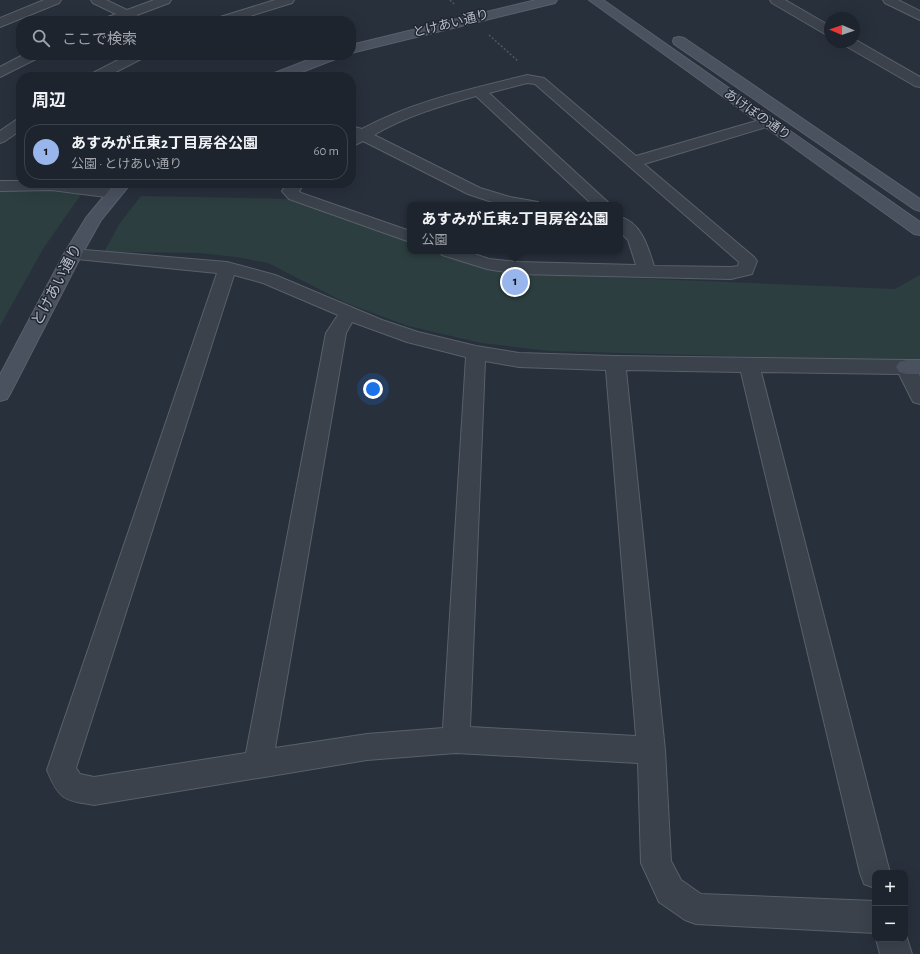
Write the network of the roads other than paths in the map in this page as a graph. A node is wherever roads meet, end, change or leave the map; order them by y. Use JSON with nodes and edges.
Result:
{"nodes":[{"id":1,"x":55,"y":0,"type":"edge"},
{"id":2,"x":97,"y":0,"type":"edge"},
{"id":3,"x":165,"y":0,"type":"edge"},
{"id":4,"x":288,"y":0,"type":"edge"},
{"id":5,"x":551,"y":0,"type":"edge"},
{"id":6,"x":595,"y":0,"type":"edge"},
{"id":7,"x":776,"y":0,"type":"edge"},
{"id":8,"x":889,"y":0,"type":"edge"},
{"id":9,"x":125,"y":14,"type":"junction"},
{"id":10,"x":16,"y":16,"type":"edge"},
{"id":11,"x":17,"y":16,"type":"edge"},
{"id":12,"x":120,"y":16,"type":"edge"},
{"id":13,"x":129,"y":16,"type":"edge"},
{"id":14,"x":237,"y":16,"type":"edge"},
{"id":15,"x":920,"y":16,"type":"edge"},
{"id":16,"x":0,"y":23,"type":"edge"},
{"id":17,"x":824,"y":28,"type":"edge"},
{"id":18,"x":665,"y":31,"type":"dead end"},
{"id":19,"x":356,"y":48,"type":"edge"},
{"id":20,"x":859,"y":48,"type":"edge"},
{"id":21,"x":24,"y":60,"type":"edge"},
{"id":22,"x":128,"y":60,"type":"edge"},
{"id":23,"x":320,"y":60,"type":"edge"},
{"id":24,"x":106,"y":72,"type":"edge"},
{"id":25,"x":290,"y":72,"type":"edge"},
{"id":26,"x":0,"y":73,"type":"edge"},
{"id":27,"x":920,"y":83,"type":"edge"},
{"id":28,"x":479,"y":91,"type":"junction"},
{"id":29,"x":768,"y":122,"type":"junction"},
{"id":30,"x":16,"y":127,"type":"edge"},
{"id":31,"x":356,"y":136,"type":"edge"},
{"id":32,"x":356,"y":136,"type":"edge"},
{"id":33,"x":0,"y":138,"type":"edge"},
{"id":34,"x":633,"y":162,"type":"junction"},
{"id":35,"x":0,"y":186,"type":"edge"},
{"id":36,"x":16,"y":186,"type":"edge"},
{"id":37,"x":118,"y":188,"type":"edge"},
{"id":38,"x":293,"y":188,"type":"edge"},
{"id":39,"x":508,"y":202,"type":"edge"},
{"id":40,"x":599,"y":202,"type":"edge"},
{"id":41,"x":920,"y":206,"type":"edge"},
{"id":42,"x":623,"y":225,"type":"edge"},
{"id":43,"x":920,"y":230,"type":"edge"},
{"id":44,"x":407,"y":236,"type":"edge"},
{"id":45,"x":73,"y":254,"type":"junction"},
{"id":46,"x":457,"y":254,"type":"edge"},
{"id":47,"x":227,"y":268,"type":"junction"},
{"id":48,"x":647,"y":272,"type":"junction"},
{"id":49,"x":349,"y":312,"type":"junction"},
{"id":50,"x":476,"y":353,"type":"junction"},
{"id":51,"x":616,"y":363,"type":"junction"},
{"id":52,"x":750,"y":366,"type":"junction"},
{"id":53,"x":913,"y":367,"type":"edge"},
{"id":54,"x":6,"y":369,"type":"edge"},
{"id":55,"x":0,"y":394,"type":"edge"},
{"id":56,"x":920,"y":397,"type":"edge"},
{"id":57,"x":456,"y":740,"type":"junction"},
{"id":58,"x":651,"y":750,"type":"junction"},
{"id":59,"x":258,"y":765,"type":"junction"},
{"id":60,"x":874,"y":870,"type":"edge"},
{"id":61,"x":872,"y":917,"type":"edge"},
{"id":62,"x":893,"y":942,"type":"edge"},
{"id":63,"x":896,"y":954,"type":"edge"}],
"edges":[{"from":1,"to":11,"type":"street"},
{"from":2,"to":9,"type":"street"},
{"from":3,"to":9,"type":"street"},
{"from":4,"to":14,"type":"street"},
{"from":5,"to":19,"type":"street","name":"とけあい通り"},
{"from":6,"to":29,"type":"street","name":"あけぼの通り"},
{"from":7,"to":17,"type":"street"},
{"from":8,"to":15,"type":"street"},
{"from":9,"to":12,"type":"street"},
{"from":9,"to":13,"type":"street"},
{"from":10,"to":16,"type":"street"},
{"from":18,"to":41,"type":"street","name":"あけぼの通り"},
{"from":20,"to":27,"type":"street"},
{"from":21,"to":26,"type":"street"},
{"from":22,"to":24,"type":"street"},
{"from":23,"to":25,"type":"street"},
{"from":28,"to":31,"type":"street"},
{"from":28,"to":34,"type":"street"},
{"from":28,"to":40,"type":"street"},
{"from":29,"to":34,"type":"street"},
{"from":29,"to":43,"type":"street","name":"あけぼの通り"},
{"from":30,"to":33,"type":"street"},
{"from":32,"to":39,"type":"street"},
{"from":34,"to":48,"type":"street"},
{"from":35,"to":36,"type":"street"},
{"from":37,"to":45,"type":"street","name":"とけあい通り"},
{"from":38,"to":44,"type":"street"},
{"from":42,"to":48,"type":"street"},
{"from":45,"to":47,"type":"street"},
{"from":45,"to":54,"type":"street","name":"とけあい通り"},
{"from":46,"to":48,"type":"street"},
{"from":47,"to":49,"type":"street"},
{"from":47,"to":59,"type":"street"},
{"from":49,"to":50,"type":"street"},
{"from":49,"to":59,"type":"street"},
{"from":50,"to":51,"type":"street"},
{"from":50,"to":57,"type":"street"},
{"from":51,"to":52,"type":"street"},
{"from":51,"to":58,"type":"street"},
{"from":52,"to":53,"type":"street"},
{"from":52,"to":60,"type":"street"},
{"from":53,"to":56,"type":"street"},
{"from":54,"to":55,"type":"street","name":"とけあい通り"},
{"from":57,"to":58,"type":"street"},
{"from":57,"to":59,"type":"street"},
{"from":58,"to":61,"type":"street"},
{"from":62,"to":63,"type":"street"}]}
